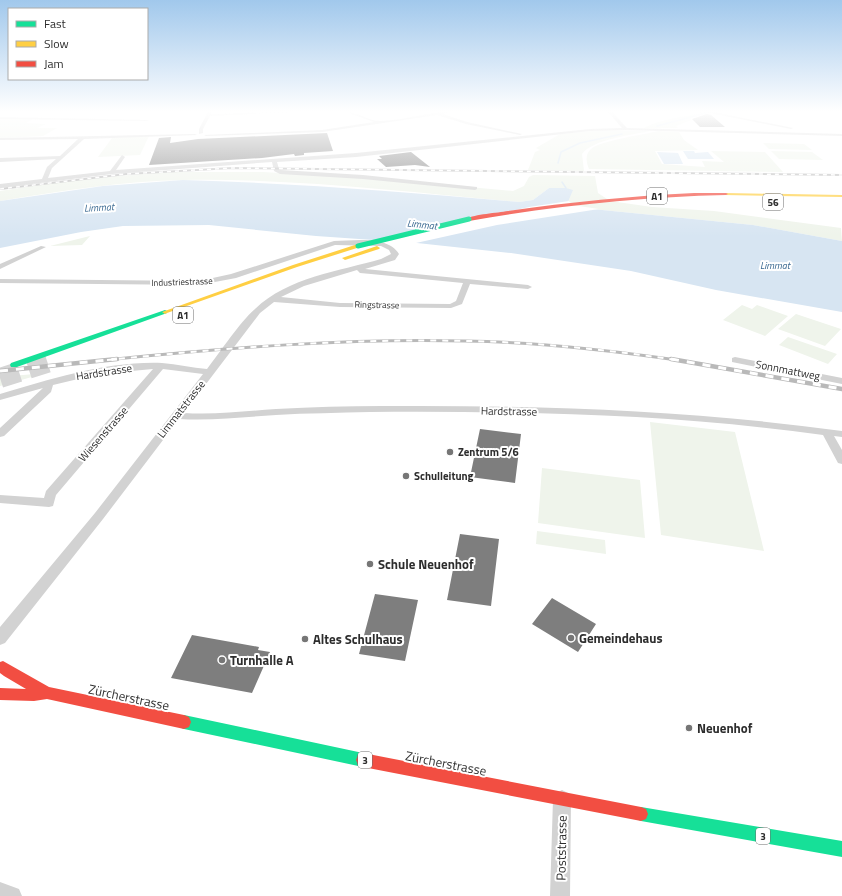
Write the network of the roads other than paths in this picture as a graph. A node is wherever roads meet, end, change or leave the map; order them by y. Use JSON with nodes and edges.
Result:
{"nodes":[{"id":1,"x":65,"y":154,"type":"edge"},
{"id":2,"x":362,"y":154,"type":"edge"},
{"id":3,"x":61,"y":157,"type":"junction"},
{"id":4,"x":122,"y":157,"type":"dead end"},
{"id":5,"x":0,"y":160,"type":"edge"},
{"id":6,"x":274,"y":161,"type":"junction"},
{"id":7,"x":112,"y":172,"type":"junction"},
{"id":8,"x":45,"y":179,"type":"junction"},
{"id":9,"x":0,"y":186,"type":"edge"},
{"id":10,"x":475,"y":188,"type":"dead end"},
{"id":11,"x":842,"y":196,"type":"edge"},
{"id":12,"x":703,"y":198,"type":"junction"},
{"id":13,"x":842,"y":201,"type":"edge"},
{"id":14,"x":800,"y":204,"type":"dead end"},
{"id":15,"x":380,"y":246,"type":"junction"},
{"id":16,"x":43,"y":247,"type":"dead end"},
{"id":17,"x":0,"y":267,"type":"edge"},
{"id":18,"x":358,"y":267,"type":"junction"},
{"id":19,"x":0,"y":281,"type":"edge"},
{"id":20,"x":467,"y":282,"type":"junction"},
{"id":21,"x":528,"y":288,"type":"dead end"},
{"id":22,"x":273,"y":299,"type":"junction"},
{"id":23,"x":107,"y":342,"type":"dead end"},
{"id":24,"x":67,"y":357,"type":"dead end"},
{"id":25,"x":56,"y":360,"type":"tunnel mouth"},
{"id":26,"x":735,"y":360,"type":"dead end"},
{"id":27,"x":14,"y":365,"type":"dead end"},
{"id":28,"x":161,"y":366,"type":"junction"},
{"id":29,"x":209,"y":372,"type":"junction"},
{"id":30,"x":842,"y":381,"type":"edge"},
{"id":31,"x":48,"y":383,"type":"junction"},
{"id":32,"x":0,"y":397,"type":"edge"},
{"id":33,"x":176,"y":416,"type":"junction"},
{"id":34,"x":826,"y":431,"type":"junction"},
{"id":35,"x":0,"y":434,"type":"edge"},
{"id":36,"x":842,"y":434,"type":"edge"},
{"id":37,"x":842,"y":460,"type":"edge"},
{"id":38,"x":0,"y":499,"type":"edge"},
{"id":39,"x":0,"y":638,"type":"edge"},
{"id":40,"x":2,"y":667,"type":"edge"},
{"id":41,"x":47,"y":693,"type":"junction"},
{"id":42,"x":0,"y":694,"type":"edge"},
{"id":43,"x":562,"y":799,"type":"junction"},
{"id":44,"x":842,"y":848,"type":"edge"},
{"id":45,"x":0,"y":892,"type":"edge"},
{"id":46,"x":12,"y":896,"type":"edge"},
{"id":47,"x":560,"y":896,"type":"edge"}],
"edges":[{"from":1,"to":3,"type":"street"},
{"from":2,"to":6,"type":"street"},
{"from":3,"to":5,"type":"street"},
{"from":3,"to":8,"type":"street"},
{"from":4,"to":7,"type":"street"},
{"from":6,"to":7,"type":"street"},
{"from":6,"to":10,"type":"street"},
{"from":7,"to":8,"type":"street"},
{"from":8,"to":9,"type":"street"},
{"from":11,"to":27,"type":"main road","number":"A1","bridge":true},
{"from":12,"to":13,"type":"main road","number":"A1"},
{"from":12,"to":14,"type":"main road","number":"56"},
{"from":12,"to":15,"type":"main road","number":"A1"},
{"from":15,"to":18,"type":"street","name":"Limmatstrasse"},
{"from":15,"to":19,"type":"street","name":"Industriestrasse"},
{"from":15,"to":23,"type":"main road","number":"A1"},
{"from":16,"to":17,"type":"street"},
{"from":18,"to":20,"type":"street"},
{"from":18,"to":22,"type":"street","name":"Limmatstrasse"},
{"from":20,"to":21,"type":"street"},
{"from":20,"to":22,"type":"street","name":"Ringstrasse"},
{"from":22,"to":29,"type":"street","name":"Limmatstrasse"},
{"from":24,"to":25,"type":"main road"},
{"from":26,"to":30,"type":"street","name":"Sonnmattweg"},
{"from":28,"to":29,"type":"street","name":"Hardstrasse"},
{"from":28,"to":31,"type":"street","name":"Hardstrasse"},
{"from":28,"to":38,"type":"street","name":"Wiesenstrasse"},
{"from":29,"to":33,"type":"street","name":"Limmatstrasse"},
{"from":31,"to":32,"type":"street","name":"Hardstrasse"},
{"from":31,"to":35,"type":"street"},
{"from":33,"to":34,"type":"street","name":"Hardstrasse"},
{"from":33,"to":39,"type":"street","name":"Limmatstrasse"},
{"from":34,"to":36,"type":"street","name":"Hardstrasse"},
{"from":34,"to":37,"type":"street"},
{"from":40,"to":41,"type":"main road","name":"Zürcherstrasse","number":"3"},
{"from":41,"to":42,"type":"main road","name":"Zürcherstrasse","number":"3"},
{"from":41,"to":43,"type":"main road","name":"Zürcherstrasse","number":"3"},
{"from":43,"to":44,"type":"main road","name":"Zürcherstrasse","number":"3"},
{"from":43,"to":47,"type":"street","name":"Poststrasse"},
{"from":45,"to":46,"type":"street"}]}
